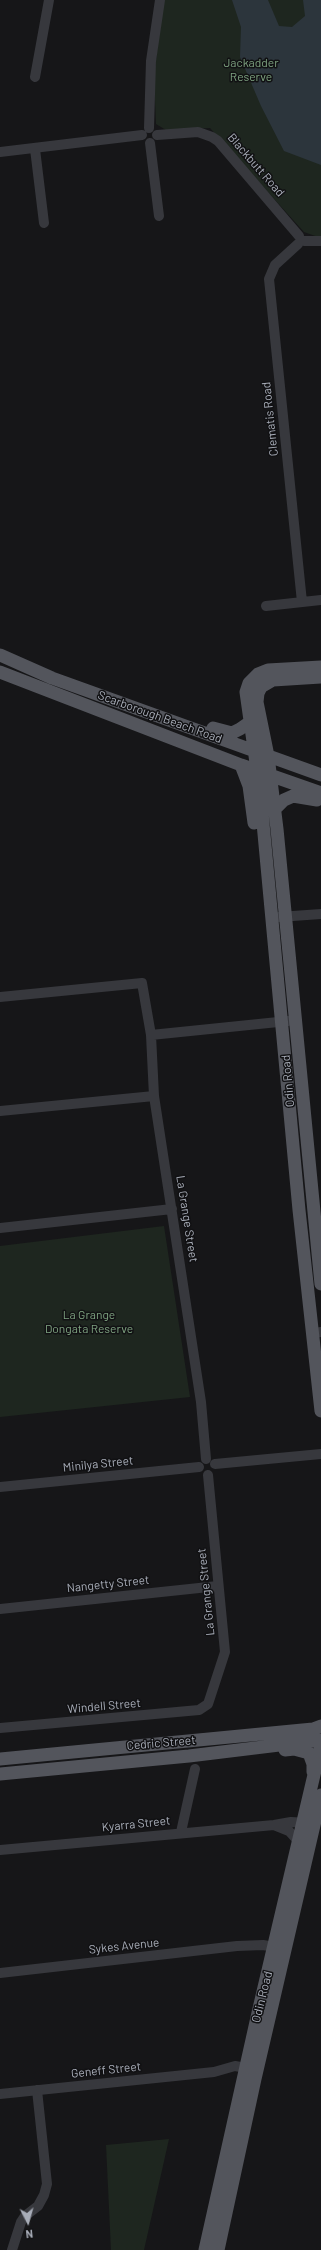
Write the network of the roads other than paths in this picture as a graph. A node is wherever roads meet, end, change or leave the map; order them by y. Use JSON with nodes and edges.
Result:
{"nodes":[{"id":1,"x":49,"y":0,"type":"edge"},
{"id":2,"x":160,"y":0,"type":"edge"},
{"id":3,"x":35,"y":78,"type":"dead end"},
{"id":4,"x":149,"y":133,"type":"junction"},
{"id":5,"x":35,"y":149,"type":"junction"},
{"id":6,"x":0,"y":152,"type":"edge"},
{"id":7,"x":159,"y":216,"type":"dead end"},
{"id":8,"x":44,"y":223,"type":"dead end"},
{"id":9,"x":300,"y":241,"type":"junction"},
{"id":10,"x":321,"y":241,"type":"edge"},
{"id":11,"x":321,"y":600,"type":"edge"},
{"id":12,"x":302,"y":602,"type":"junction"},
{"id":13,"x":266,"y":606,"type":"dead end"},
{"id":14,"x":0,"y":655,"type":"edge"},
{"id":15,"x":321,"y":667,"type":"edge"},
{"id":16,"x":0,"y":672,"type":"edge"},
{"id":17,"x":290,"y":674,"type":"junction"},
{"id":18,"x":321,"y":677,"type":"edge"},
{"id":19,"x":154,"y":714,"type":"junction"},
{"id":20,"x":250,"y":722,"type":"junction"},
{"id":21,"x":255,"y":751,"type":"junction"},
{"id":22,"x":268,"y":756,"type":"junction"},
{"id":23,"x":242,"y":765,"type":"junction"},
{"id":24,"x":258,"y":771,"type":"junction"},
{"id":25,"x":321,"y":775,"type":"edge"},
{"id":26,"x":271,"y":776,"type":"junction"},
{"id":27,"x":321,"y":793,"type":"edge"},
{"id":28,"x":321,"y":801,"type":"edge"},
{"id":29,"x":275,"y":809,"type":"junction"},
{"id":30,"x":266,"y":863,"type":"junction"},
{"id":31,"x":321,"y":914,"type":"edge"},
{"id":32,"x":286,"y":917,"type":"junction"},
{"id":33,"x":272,"y":918,"type":"junction"},
{"id":34,"x":0,"y":997,"type":"edge"},
{"id":35,"x":296,"y":1020,"type":"junction"},
{"id":36,"x":282,"y":1021,"type":"junction"},
{"id":37,"x":151,"y":1034,"type":"junction"},
{"id":38,"x":154,"y":1096,"type":"junction"},
{"id":39,"x":0,"y":1111,"type":"edge"},
{"id":40,"x":172,"y":1209,"type":"junction"},
{"id":41,"x":0,"y":1228,"type":"edge"},
{"id":42,"x":321,"y":1284,"type":"edge"},
{"id":43,"x":317,"y":1332,"type":"edge"},
{"id":44,"x":321,"y":1411,"type":"edge"},
{"id":45,"x":321,"y":1454,"type":"edge"},
{"id":46,"x":206,"y":1458,"type":"junction"},
{"id":47,"x":215,"y":1464,"type":"junction"},
{"id":48,"x":199,"y":1467,"type":"junction"},
{"id":49,"x":208,"y":1475,"type":"junction"},
{"id":50,"x":0,"y":1488,"type":"edge"},
{"id":51,"x":218,"y":1586,"type":"junction"},
{"id":52,"x":0,"y":1609,"type":"edge"},
{"id":53,"x":208,"y":1704,"type":"joint"},
{"id":54,"x":321,"y":1726,"type":"edge"},
{"id":55,"x":0,"y":1728,"type":"edge"},
{"id":56,"x":321,"y":1740,"type":"edge"},
{"id":57,"x":321,"y":1745,"type":"edge"},
{"id":58,"x":247,"y":1749,"type":"junction"},
{"id":59,"x":0,"y":1759,"type":"edge"},
{"id":60,"x":195,"y":1769,"type":"dead end"},
{"id":61,"x":0,"y":1774,"type":"edge"},
{"id":62,"x":313,"y":1777,"type":"junction"},
{"id":63,"x":321,"y":1795,"type":"edge"},
{"id":64,"x":308,"y":1823,"type":"junction"},
{"id":65,"x":274,"y":1825,"type":"junction"},
{"id":66,"x":181,"y":1832,"type":"junction"},
{"id":67,"x":304,"y":1842,"type":"junction"},
{"id":68,"x":0,"y":1850,"type":"edge"},
{"id":69,"x":279,"y":1952,"type":"junction"},
{"id":70,"x":0,"y":1973,"type":"edge"},
{"id":71,"x":250,"y":2074,"type":"junction"},
{"id":72,"x":37,"y":2090,"type":"junction"},
{"id":73,"x":0,"y":2094,"type":"edge"},
{"id":74,"x":12,"y":2250,"type":"edge"},
{"id":75,"x":205,"y":2250,"type":"edge"},
{"id":76,"x":218,"y":2250,"type":"edge"}],
"edges":[{"from":1,"to":3,"type":"street"},
{"from":2,"to":4,"type":"street"},
{"from":4,"to":5,"type":"street","name":"Blackbutt Road"},
{"from":4,"to":7,"type":"street"},
{"from":4,"to":9,"type":"street","name":"Blackbutt Road"},
{"from":5,"to":6,"type":"street","name":"Blackbutt Road"},
{"from":5,"to":8,"type":"street"},
{"from":9,"to":10,"type":"street"},
{"from":9,"to":12,"type":"street","name":"Clematis Road"},
{"from":11,"to":12,"type":"street"},
{"from":12,"to":13,"type":"street"},
{"from":14,"to":19,"type":"main road","name":"Scarborough Beach Road"},
{"from":15,"to":17,"type":"main road"},
{"from":16,"to":23,"type":"main road","name":"Scarborough Beach Road"},
{"from":17,"to":18,"type":"main road"},
{"from":17,"to":20,"type":"main road","name":"Odin Road"},
{"from":17,"to":22,"type":"main road","name":"Odin Road"},
{"from":19,"to":20,"type":"main road"},
{"from":19,"to":21,"type":"main road","name":"Scarborough Beach Road"},
{"from":20,"to":21,"type":"main road","name":"Odin Road"},
{"from":21,"to":22,"type":"main road","name":"Scarborough Beach Road"},
{"from":21,"to":24,"type":"main road","name":"Odin Road"},
{"from":22,"to":25,"type":"main road","name":"Scarborough Beach Road"},
{"from":22,"to":26,"type":"main road","name":"Odin Road"},
{"from":23,"to":24,"type":"main road","name":"Scarborough Beach Road"},
{"from":23,"to":30,"type":"main road"},
{"from":24,"to":26,"type":"main road","name":"Scarborough Beach Road"},
{"from":24,"to":30,"type":"main road","name":"Odin Road"},
{"from":26,"to":27,"type":"main road","name":"Scarborough Beach Road"},
{"from":26,"to":29,"type":"main road","name":"Odin Road"},
{"from":28,"to":29,"type":"main road"},
{"from":29,"to":32,"type":"main road","name":"Odin Road"},
{"from":30,"to":33,"type":"main road","name":"Odin Road"},
{"from":31,"to":32,"type":"street"},
{"from":32,"to":33,"type":"street"},
{"from":32,"to":35,"type":"main road","name":"Odin Road"},
{"from":33,"to":36,"type":"main road","name":"Odin Road"},
{"from":34,"to":37,"type":"street","name":"La Grange Street"},
{"from":35,"to":36,"type":"street"},
{"from":35,"to":42,"type":"main road","name":"Odin Road"},
{"from":36,"to":37,"type":"street"},
{"from":36,"to":43,"type":"main road","name":"Odin Road"},
{"from":37,"to":38,"type":"street","name":"La Grange Street"},
{"from":38,"to":39,"type":"street"},
{"from":38,"to":40,"type":"street","name":"La Grange Street"},
{"from":40,"to":41,"type":"street"},
{"from":40,"to":46,"type":"street","name":"La Grange Street"},
{"from":43,"to":44,"type":"main road","name":"Odin Road"},
{"from":45,"to":47,"type":"street"},
{"from":46,"to":47,"type":"street"},
{"from":46,"to":48,"type":"street"},
{"from":47,"to":49,"type":"street"},
{"from":48,"to":49,"type":"street"},
{"from":48,"to":50,"type":"street","name":"Minilya Street"},
{"from":49,"to":51,"type":"street","name":"La Grange Street"},
{"from":51,"to":52,"type":"street","name":"Nangetty Street"},
{"from":51,"to":53,"type":"street","name":"La Grange Street"},
{"from":53,"to":55,"type":"street","name":"Windell Street"},
{"from":54,"to":59,"type":"main road","name":"Cedric Street"},
{"from":56,"to":58,"type":"main road","name":"Cedric Street"},
{"from":57,"to":62,"type":"main road","name":"Odin Road"},
{"from":58,"to":61,"type":"main road","name":"Cedric Street"},
{"from":58,"to":62,"type":"main road"},
{"from":60,"to":66,"type":"street"},
{"from":62,"to":64,"type":"main road","name":"Odin Road"},
{"from":63,"to":64,"type":"main road","name":"Odin Road"},
{"from":64,"to":65,"type":"street","name":"Kyarra Street"},
{"from":64,"to":67,"type":"main road","name":"Odin Road"},
{"from":65,"to":66,"type":"street","name":"Kyarra Street"},
{"from":65,"to":67,"type":"street"},
{"from":66,"to":68,"type":"street","name":"Kyarra Street"},
{"from":67,"to":69,"type":"main road","name":"Odin Road"},
{"from":69,"to":70,"type":"street","name":"Sykes Avenue"},
{"from":69,"to":71,"type":"main road","name":"Odin Road"},
{"from":71,"to":72,"type":"street","name":"Geneff Street"},
{"from":71,"to":75,"type":"main road","name":"Odin Road"},
{"from":71,"to":76,"type":"main road","name":"Odin Road"},
{"from":72,"to":73,"type":"street","name":"Geneff Street"},
{"from":72,"to":74,"type":"street"}]}
